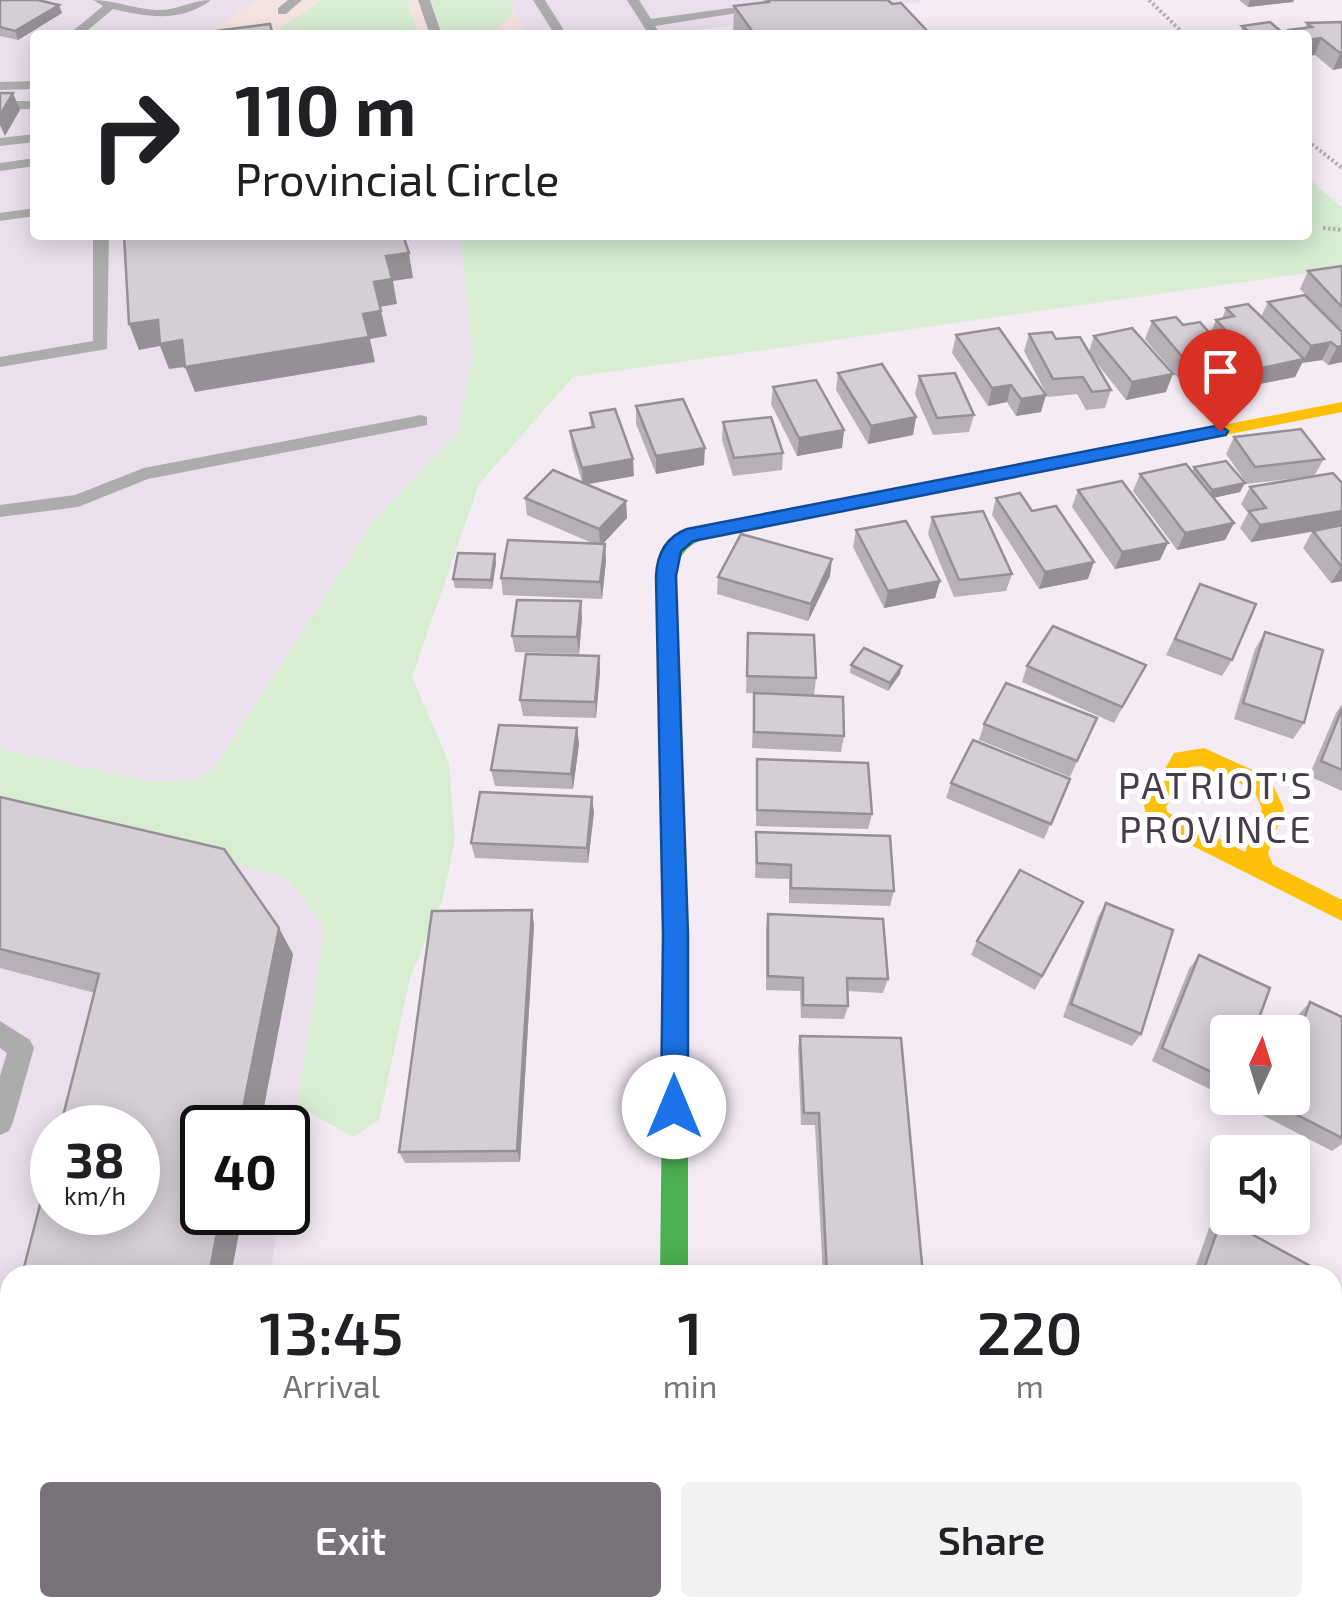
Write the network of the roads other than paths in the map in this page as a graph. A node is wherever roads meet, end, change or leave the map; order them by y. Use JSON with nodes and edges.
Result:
{"nodes":[{"id":1,"x":205,"y":0,"type":"edge"},
{"id":2,"x":296,"y":0,"type":"edge"},
{"id":3,"x":424,"y":0,"type":"edge"},
{"id":4,"x":539,"y":0,"type":"edge"},
{"id":5,"x":633,"y":0,"type":"edge"},
{"id":6,"x":706,"y":0,"type":"edge"},
{"id":7,"x":813,"y":0,"type":"edge"},
{"id":8,"x":105,"y":2,"type":"edge"},
{"id":9,"x":774,"y":3,"type":"edge"},
{"id":10,"x":282,"y":11,"type":"dead end"},
{"id":11,"x":716,"y":14,"type":"junction"},
{"id":12,"x":651,"y":29,"type":"edge"},
{"id":13,"x":79,"y":30,"type":"edge"},
{"id":14,"x":434,"y":30,"type":"edge"},
{"id":15,"x":558,"y":30,"type":"edge"},
{"id":16,"x":30,"y":85,"type":"edge"},
{"id":17,"x":0,"y":86,"type":"edge"},
{"id":18,"x":30,"y":105,"type":"edge"},
{"id":19,"x":0,"y":106,"type":"edge"},
{"id":20,"x":30,"y":142,"type":"edge"},
{"id":21,"x":0,"y":145,"type":"edge"},
{"id":22,"x":30,"y":163,"type":"edge"},
{"id":23,"x":0,"y":167,"type":"edge"},
{"id":24,"x":30,"y":213,"type":"edge"},
{"id":25,"x":0,"y":217,"type":"edge"},
{"id":26,"x":100,"y":240,"type":"edge"},
{"id":27,"x":0,"y":362,"type":"edge"},
{"id":28,"x":1339,"y":411,"type":"edge"},
{"id":29,"x":422,"y":421,"type":"dead end"},
{"id":30,"x":0,"y":511,"type":"edge"},
{"id":31,"x":1265,"y":873,"type":"junction"},
{"id":32,"x":1342,"y":912,"type":"edge"},
{"id":33,"x":0,"y":1033,"type":"edge"},
{"id":34,"x":0,"y":1122,"type":"edge"},
{"id":35,"x":674,"y":1265,"type":"edge"}],
"edges":[{"from":1,"to":8,"type":"lane"},
{"from":2,"to":10,"type":"lane"},
{"from":3,"to":14,"type":"lane"},
{"from":4,"to":15,"type":"lane"},
{"from":5,"to":12,"type":"lane"},
{"from":6,"to":11,"type":"lane"},
{"from":7,"to":9,"type":"lane"},
{"from":8,"to":13,"type":"lane"},
{"from":9,"to":11,"type":"lane"},
{"from":11,"to":12,"type":"lane"},
{"from":16,"to":17,"type":"lane"},
{"from":18,"to":19,"type":"lane"},
{"from":20,"to":21,"type":"lane"},
{"from":22,"to":23,"type":"lane"},
{"from":24,"to":25,"type":"lane"},
{"from":26,"to":27,"type":"lane"},
{"from":28,"to":35,"type":"street"},
{"from":29,"to":30,"type":"lane"},
{"from":31,"to":31,"type":"street"},
{"from":31,"to":32,"type":"street"},
{"from":33,"to":34,"type":"lane"}]}
